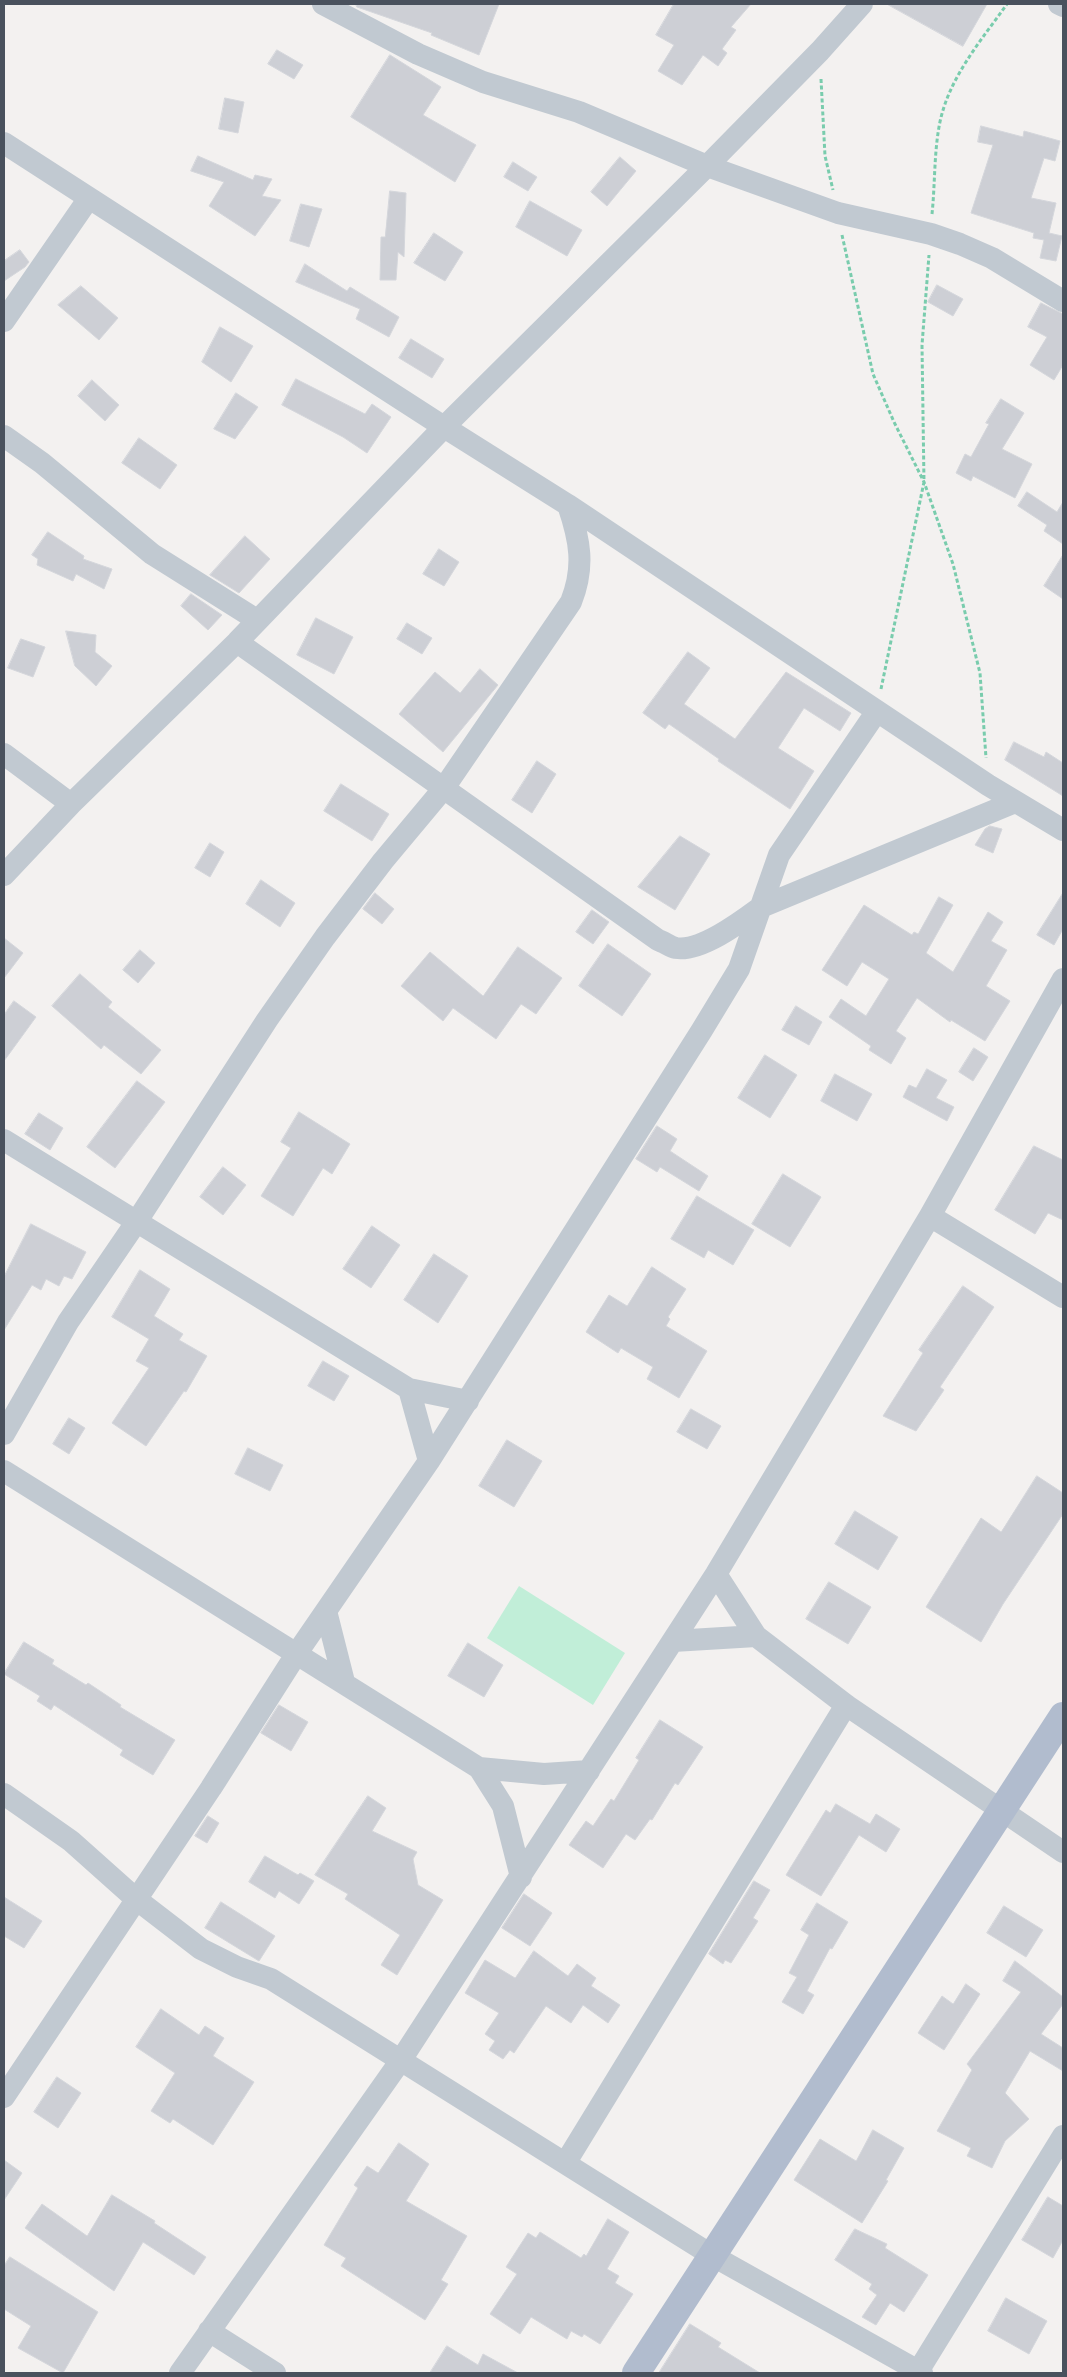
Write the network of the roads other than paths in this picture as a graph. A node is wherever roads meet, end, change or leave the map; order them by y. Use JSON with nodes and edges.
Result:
{"nodes":[{"id":1,"x":323,"y":4,"type":"edge"},
{"id":2,"x":862,"y":4,"type":"edge"},
{"id":3,"x":1059,"y":4,"type":"edge"},
{"id":4,"x":1063,"y":6,"type":"edge"},
{"id":5,"x":4,"y":143,"type":"edge"},
{"id":6,"x":707,"y":166,"type":"junction"},
{"id":7,"x":89,"y":198,"type":"junction"},
{"id":8,"x":1063,"y":301,"type":"edge"},
{"id":9,"x":4,"y":321,"type":"edge"},
{"id":10,"x":444,"y":427,"type":"junction"},
{"id":11,"x":4,"y":436,"type":"edge"},
{"id":12,"x":568,"y":505,"type":"junction"},
{"id":13,"x":257,"y":620,"type":"junction"},
{"id":14,"x":237,"y":642,"type":"junction"},
{"id":15,"x":877,"y":711,"type":"junction"},
{"id":16,"x":4,"y":754,"type":"edge"},
{"id":17,"x":444,"y":788,"type":"junction"},
{"id":18,"x":1014,"y":802,"type":"junction"},
{"id":19,"x":71,"y":804,"type":"junction"},
{"id":20,"x":1063,"y":830,"type":"edge"},
{"id":21,"x":4,"y":875,"type":"edge"},
{"id":22,"x":761,"y":907,"type":"junction"},
{"id":23,"x":1063,"y":979,"type":"edge"},
{"id":24,"x":4,"y":1140,"type":"edge"},
{"id":25,"x":930,"y":1216,"type":"junction"},
{"id":26,"x":137,"y":1221,"type":"junction"},
{"id":27,"x":1063,"y":1297,"type":"edge"},
{"id":28,"x":409,"y":1389,"type":"junction"},
{"id":29,"x":468,"y":1400,"type":"junction"},
{"id":30,"x":4,"y":1434,"type":"edge"},
{"id":31,"x":429,"y":1461,"type":"junction"},
{"id":32,"x":4,"y":1471,"type":"edge"},
{"id":33,"x":716,"y":1574,"type":"junction"},
{"id":34,"x":326,"y":1611,"type":"junction"},
{"id":35,"x":756,"y":1636,"type":"junction"},
{"id":36,"x":673,"y":1640,"type":"junction"},
{"id":37,"x":297,"y":1653,"type":"junction"},
{"id":38,"x":344,"y":1682,"type":"junction"},
{"id":39,"x":846,"y":1705,"type":"junction"},
{"id":40,"x":1063,"y":1716,"type":"edge"},
{"id":41,"x":479,"y":1768,"type":"junction"},
{"id":42,"x":590,"y":1771,"type":"junction"},
{"id":43,"x":4,"y":1794,"type":"edge"},
{"id":44,"x":1001,"y":1810,"type":"junction"},
{"id":45,"x":1063,"y":1852,"type":"edge"},
{"id":46,"x":521,"y":1877,"type":"junction"},
{"id":47,"x":136,"y":1899,"type":"junction"},
{"id":48,"x":401,"y":2060,"type":"junction"},
{"id":49,"x":12,"y":2070,"type":"edge"},
{"id":50,"x":4,"y":2097,"type":"edge"},
{"id":51,"x":1063,"y":2136,"type":"edge"},
{"id":52,"x":566,"y":2162,"type":"junction"},
{"id":53,"x":714,"y":2256,"type":"junction"},
{"id":54,"x":209,"y":2331,"type":"junction"},
{"id":55,"x":919,"y":2372,"type":"edge"},
{"id":56,"x":180,"y":2373,"type":"edge"},
{"id":57,"x":274,"y":2373,"type":"edge"},
{"id":58,"x":636,"y":2373,"type":"edge"}],
"edges":[{"from":1,"to":6,"type":"street"},
{"from":2,"to":6,"type":"street"},
{"from":3,"to":4,"type":"street"},
{"from":5,"to":7,"type":"street"},
{"from":6,"to":8,"type":"street"},
{"from":6,"to":10,"type":"street"},
{"from":7,"to":9,"type":"street"},
{"from":7,"to":10,"type":"street"},
{"from":10,"to":12,"type":"street"},
{"from":10,"to":13,"type":"street"},
{"from":11,"to":13,"type":"street"},
{"from":12,"to":15,"type":"street"},
{"from":12,"to":17,"type":"street"},
{"from":13,"to":14,"type":"street"},
{"from":14,"to":17,"type":"street"},
{"from":14,"to":19,"type":"street"},
{"from":15,"to":18,"type":"street"},
{"from":15,"to":22,"type":"street"},
{"from":16,"to":19,"type":"street"},
{"from":17,"to":22,"type":"street"},
{"from":17,"to":26,"type":"street"},
{"from":18,"to":20,"type":"street"},
{"from":18,"to":22,"type":"street"},
{"from":19,"to":21,"type":"street"},
{"from":22,"to":29,"type":"street"},
{"from":23,"to":25,"type":"street"},
{"from":24,"to":26,"type":"street"},
{"from":25,"to":27,"type":"street"},
{"from":25,"to":33,"type":"street"},
{"from":26,"to":28,"type":"street"},
{"from":26,"to":30,"type":"street"},
{"from":28,"to":29,"type":"street"},
{"from":28,"to":31,"type":"street"},
{"from":29,"to":31,"type":"street"},
{"from":31,"to":34,"type":"street"},
{"from":32,"to":37,"type":"street"},
{"from":33,"to":35,"type":"street"},
{"from":33,"to":36,"type":"street"},
{"from":34,"to":37,"type":"street"},
{"from":34,"to":38,"type":"street"},
{"from":35,"to":36,"type":"street"},
{"from":35,"to":39,"type":"street"},
{"from":36,"to":42,"type":"street"},
{"from":37,"to":38,"type":"street"},
{"from":37,"to":47,"type":"street"},
{"from":38,"to":41,"type":"street"},
{"from":39,"to":44,"type":"street"},
{"from":39,"to":52,"type":"street"},
{"from":40,"to":44,"type":"main road"},
{"from":41,"to":42,"type":"street"},
{"from":41,"to":46,"type":"street"},
{"from":42,"to":46,"type":"street"},
{"from":43,"to":47,"type":"street"},
{"from":44,"to":45,"type":"street"},
{"from":44,"to":53,"type":"main road"},
{"from":46,"to":48,"type":"street"},
{"from":47,"to":48,"type":"street"},
{"from":47,"to":49,"type":"street"},
{"from":48,"to":52,"type":"street"},
{"from":48,"to":54,"type":"street"},
{"from":49,"to":50,"type":"street"},
{"from":51,"to":55,"type":"street"},
{"from":52,"to":53,"type":"street"},
{"from":53,"to":55,"type":"street"},
{"from":53,"to":58,"type":"main road"},
{"from":54,"to":56,"type":"street"},
{"from":54,"to":57,"type":"street"}]}
